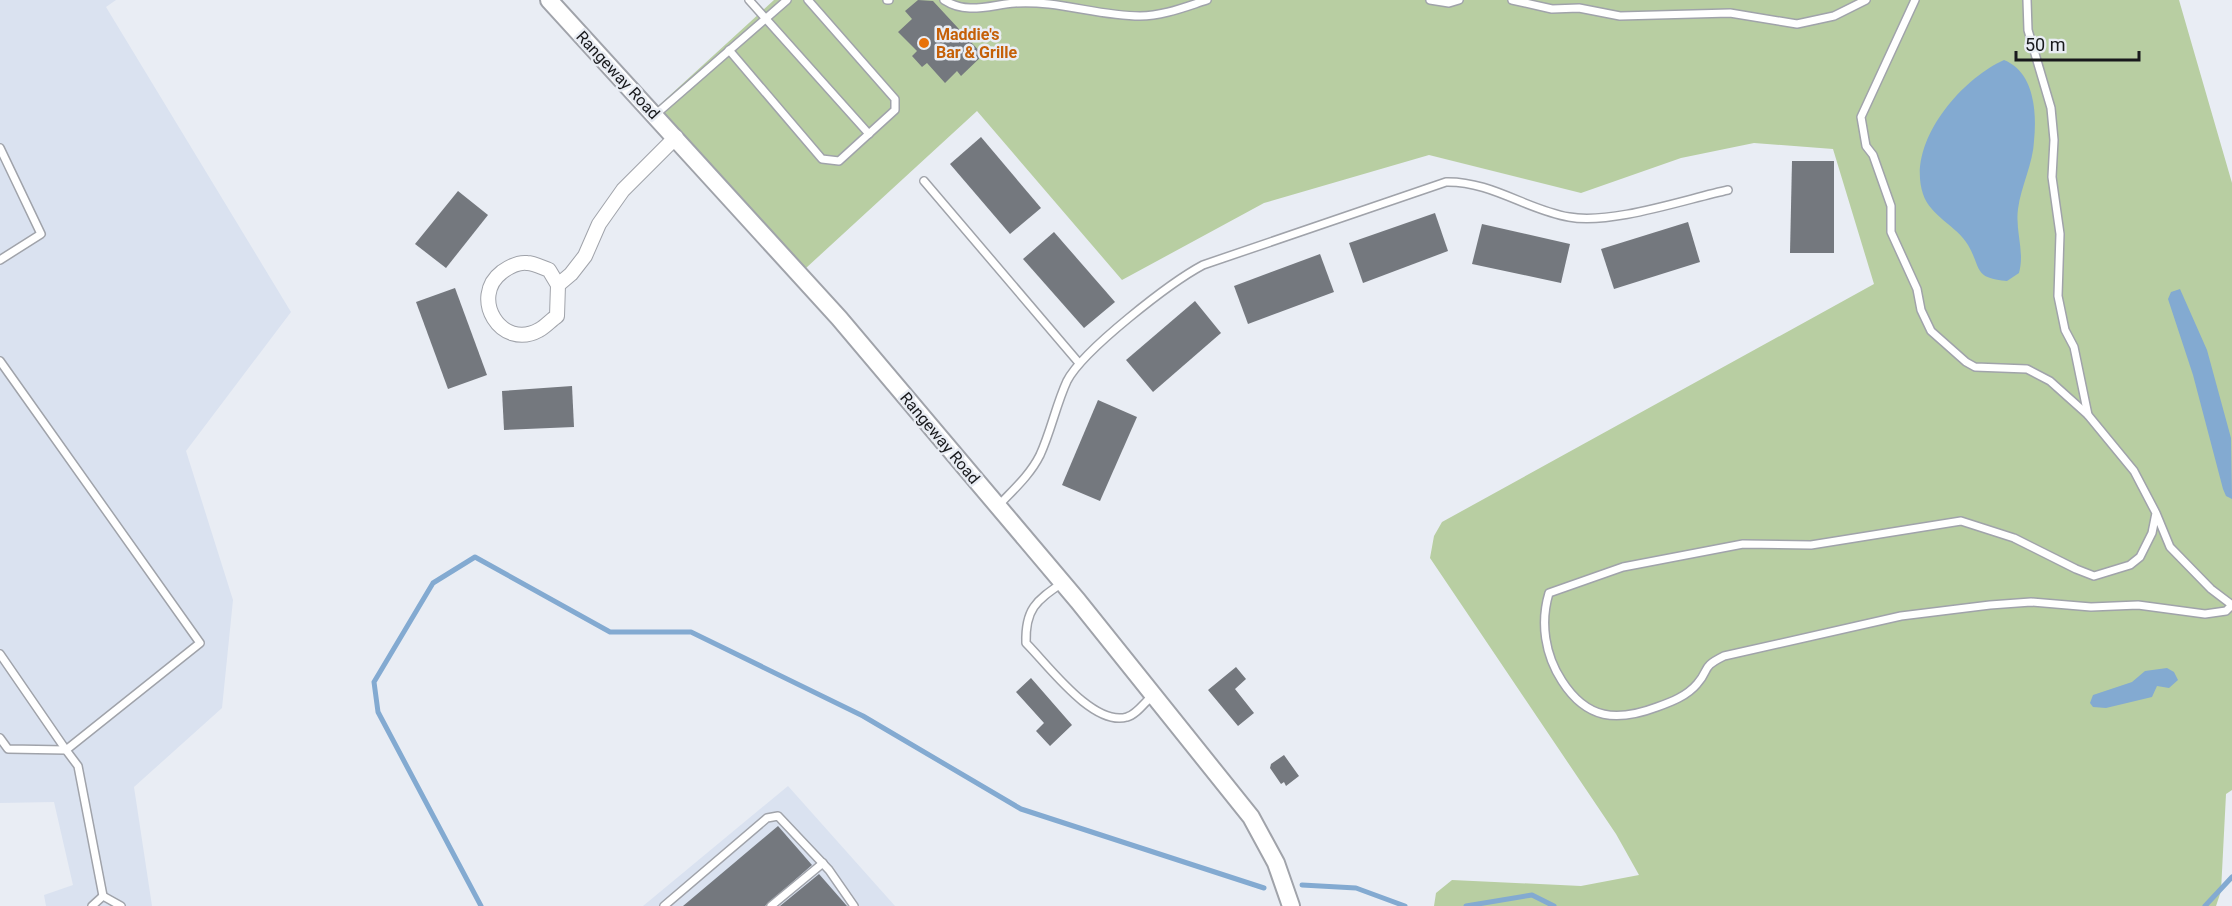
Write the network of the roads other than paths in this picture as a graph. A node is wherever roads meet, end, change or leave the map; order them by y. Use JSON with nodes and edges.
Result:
{"nodes":[{"id":1,"x":549,"y":0,"type":"edge"},
{"id":2,"x":749,"y":0,"type":"edge"},
{"id":3,"x":787,"y":0,"type":"edge"},
{"id":4,"x":808,"y":0,"type":"edge"},
{"id":5,"x":944,"y":0,"type":"edge"},
{"id":6,"x":1207,"y":0,"type":"edge"},
{"id":7,"x":1430,"y":0,"type":"edge"},
{"id":8,"x":1459,"y":0,"type":"edge"},
{"id":9,"x":1512,"y":0,"type":"edge"},
{"id":10,"x":1866,"y":0,"type":"edge"},
{"id":11,"x":1915,"y":0,"type":"edge"},
{"id":12,"x":2027,"y":0,"type":"edge"},
{"id":13,"x":765,"y":19,"type":"junction"},
{"id":14,"x":729,"y":50,"type":"junction"},
{"id":15,"x":655,"y":115,"type":"junction"},
{"id":16,"x":869,"y":134,"type":"junction"},
{"id":17,"x":676,"y":137,"type":"junction"},
{"id":18,"x":0,"y":148,"type":"edge"},
{"id":19,"x":924,"y":181,"type":"dead end"},
{"id":20,"x":1728,"y":190,"type":"dead end"},
{"id":21,"x":0,"y":260,"type":"edge"},
{"id":22,"x":558,"y":285,"type":"junction"},
{"id":23,"x":0,"y":361,"type":"edge"},
{"id":24,"x":1080,"y":363,"type":"junction"},
{"id":25,"x":2088,"y":415,"type":"junction"},
{"id":26,"x":997,"y":507,"type":"junction"},
{"id":27,"x":2156,"y":513,"type":"junction"},
{"id":28,"x":1062,"y":583,"type":"junction"},
{"id":29,"x":0,"y":654,"type":"edge"},
{"id":30,"x":1154,"y":694,"type":"junction"},
{"id":31,"x":0,"y":738,"type":"edge"},
{"id":32,"x":66,"y":750,"type":"junction"},
{"id":33,"x":823,"y":863,"type":"junction"},
{"id":34,"x":103,"y":896,"type":"junction"},
{"id":35,"x":92,"y":906,"type":"edge"},
{"id":36,"x":121,"y":906,"type":"edge"},
{"id":37,"x":664,"y":906,"type":"edge"},
{"id":38,"x":771,"y":906,"type":"edge"},
{"id":39,"x":854,"y":906,"type":"edge"},
{"id":40,"x":1291,"y":906,"type":"edge"}],
"edges":[{"from":1,"to":15,"type":"street","name":"Rangeway Road"},
{"from":2,"to":13,"type":"lane"},
{"from":3,"to":13,"type":"lane"},
{"from":4,"to":16,"type":"lane"},
{"from":5,"to":6,"type":"lane"},
{"from":7,"to":8,"type":"lane"},
{"from":9,"to":10,"type":"lane"},
{"from":11,"to":25,"type":"lane"},
{"from":12,"to":25,"type":"lane"},
{"from":13,"to":14,"type":"lane"},
{"from":13,"to":16,"type":"lane"},
{"from":14,"to":15,"type":"lane"},
{"from":14,"to":16,"type":"lane"},
{"from":15,"to":17,"type":"street","name":"Rangeway Road"},
{"from":17,"to":22,"type":"street"},
{"from":17,"to":26,"type":"street","name":"Rangeway Road"},
{"from":18,"to":21,"type":"lane"},
{"from":19,"to":24,"type":"lane"},
{"from":20,"to":24,"type":"lane"},
{"from":22,"to":22,"type":"street"},
{"from":23,"to":32,"type":"lane"},
{"from":24,"to":26,"type":"lane"},
{"from":25,"to":27,"type":"lane"},
{"from":26,"to":28,"type":"street","name":"Rangeway Road"},
{"from":27,"to":27,"type":"lane"},
{"from":28,"to":30,"type":"street","name":"Rangeway Road"},
{"from":28,"to":30,"type":"lane"},
{"from":29,"to":32,"type":"lane"},
{"from":30,"to":40,"type":"street","name":"Rangeway Road"},
{"from":31,"to":32,"type":"lane"},
{"from":32,"to":34,"type":"lane"},
{"from":33,"to":37,"type":"lane"},
{"from":33,"to":38,"type":"lane"},
{"from":33,"to":39,"type":"lane"},
{"from":34,"to":35,"type":"lane"},
{"from":34,"to":36,"type":"lane"}]}
